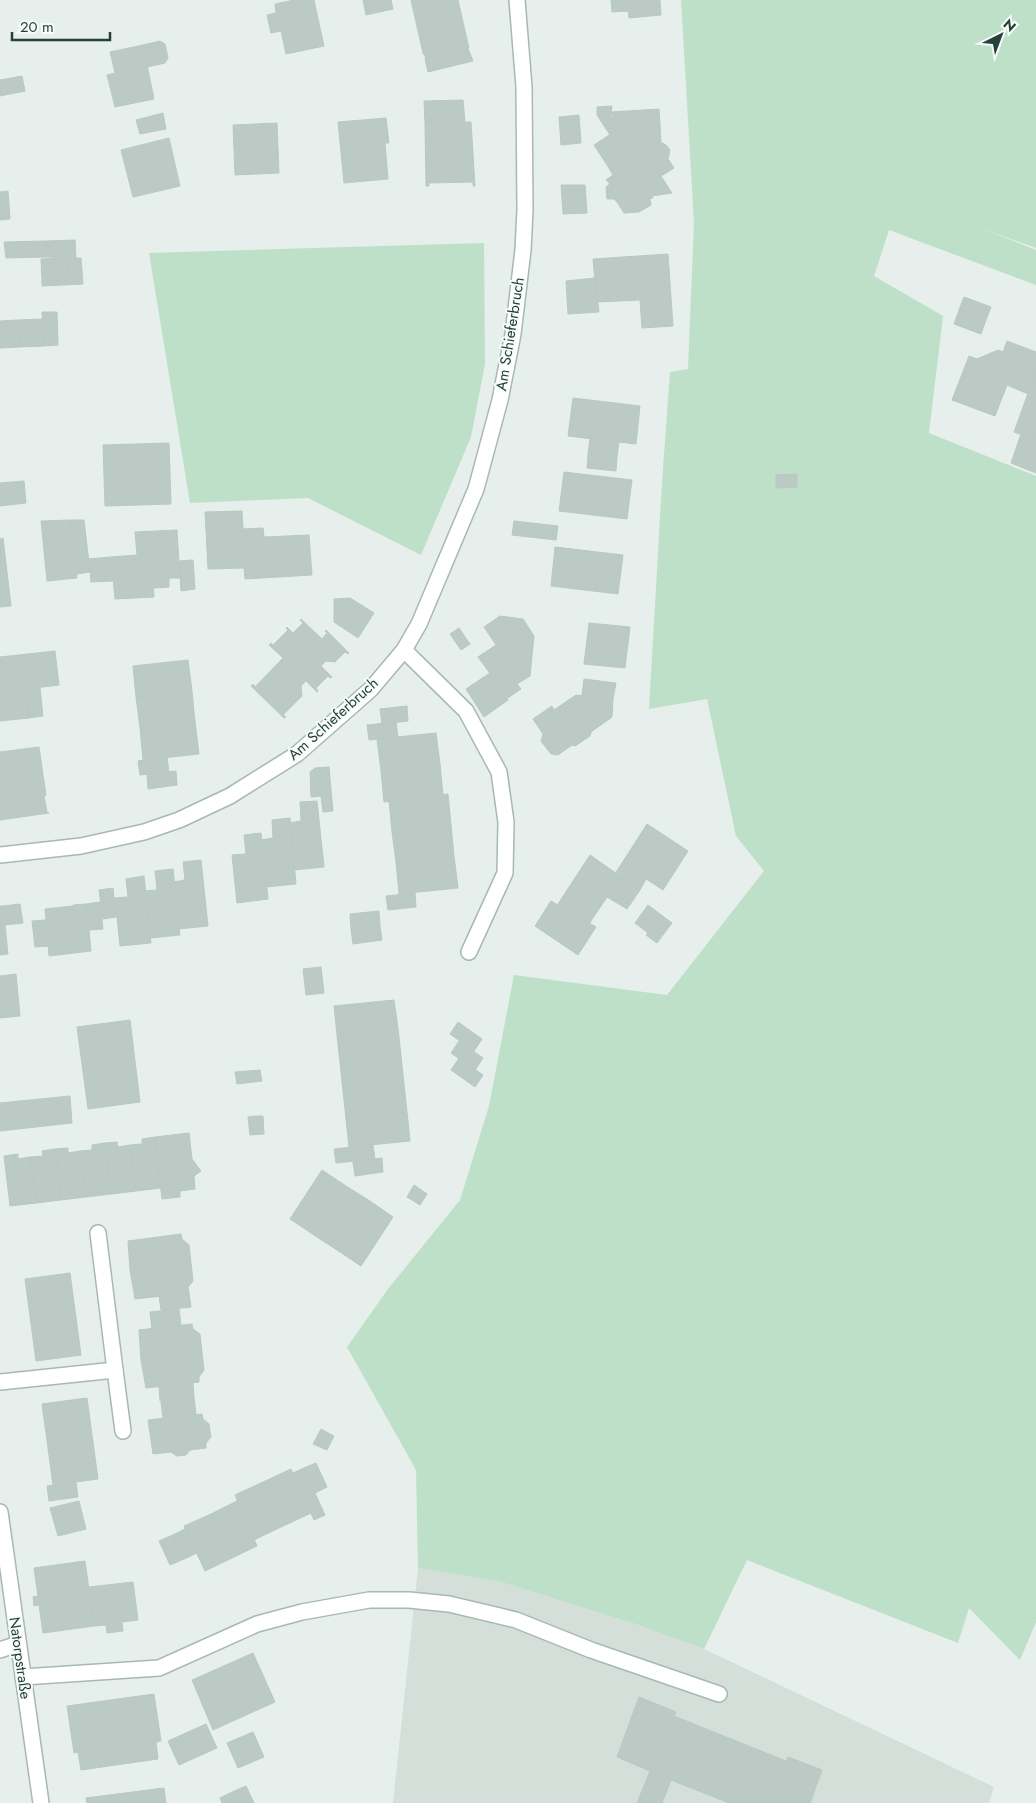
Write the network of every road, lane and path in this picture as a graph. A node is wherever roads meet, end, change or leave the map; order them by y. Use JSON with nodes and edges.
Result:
{"nodes":[{"id":1,"x":517,"y":0,"type":"edge"},
{"id":2,"x":404,"y":650,"type":"junction"},
{"id":3,"x":0,"y":855,"type":"edge"},
{"id":4,"x":469,"y":952,"type":"dead end"},
{"id":5,"x":98,"y":1232,"type":"dead end"},
{"id":6,"x":115,"y":1370,"type":"junction"},
{"id":7,"x":0,"y":1382,"type":"edge"},
{"id":8,"x":122,"y":1431,"type":"dead end"},
{"id":9,"x":0,"y":1512,"type":"edge"},
{"id":10,"x":18,"y":1644,"type":"junction"},
{"id":11,"x":0,"y":1650,"type":"edge"},
{"id":12,"x":24,"y":1676,"type":"junction"},
{"id":13,"x":719,"y":1694,"type":"dead end"},
{"id":14,"x":41,"y":1803,"type":"edge"}],
"edges":[{"from":1,"to":2,"type":"street","name":"Am Schieferbruch"},
{"from":2,"to":3,"type":"street","name":"Am Schieferbruch"},
{"from":2,"to":4,"type":"street"},
{"from":5,"to":6,"type":"street"},
{"from":6,"to":7,"type":"street"},
{"from":6,"to":8,"type":"street"},
{"from":9,"to":10,"type":"street","name":"Natorpstraße"},
{"from":10,"to":11,"type":"street"},
{"from":10,"to":12,"type":"street","name":"Natorpstraße"},
{"from":12,"to":13,"type":"street"},
{"from":12,"to":14,"type":"street","name":"Natorpstraße"}]}
